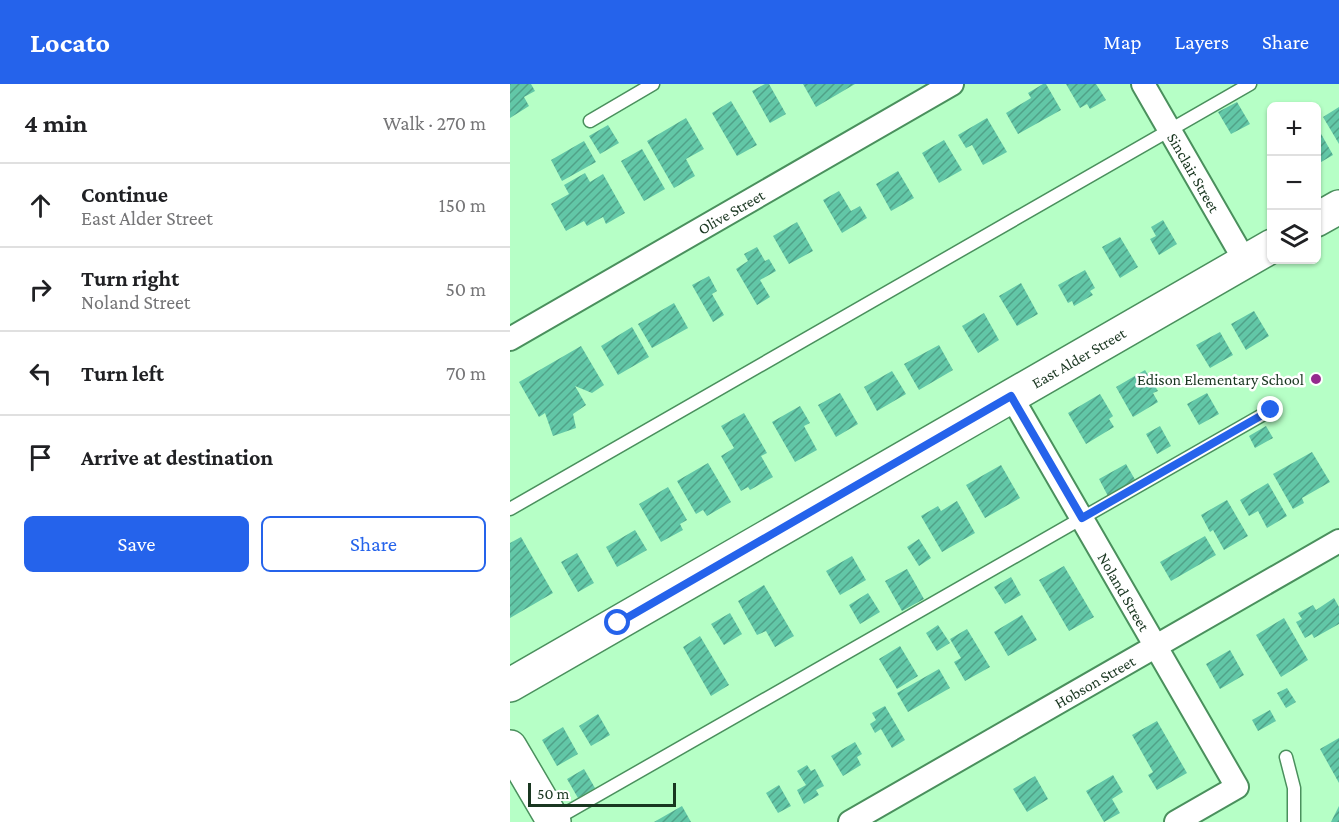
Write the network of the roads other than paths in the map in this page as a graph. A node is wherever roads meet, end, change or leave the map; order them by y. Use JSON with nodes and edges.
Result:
{"nodes":[{"id":1,"x":653,"y":84,"type":"edge"},
{"id":2,"x":952,"y":84,"type":"edge"},
{"id":3,"x":1143,"y":84,"type":"edge"},
{"id":4,"x":1250,"y":84,"type":"edge"},
{"id":5,"x":590,"y":121,"type":"dead end"},
{"id":6,"x":1169,"y":130,"type":"junction"},
{"id":7,"x":1339,"y":207,"type":"edge"},
{"id":8,"x":1321,"y":218,"type":"edge"},
{"id":9,"x":1258,"y":254,"type":"edge"},
{"id":10,"x":510,"y":339,"type":"edge"},
{"id":11,"x":1011,"y":396,"type":"junction"},
{"id":12,"x":1271,"y":410,"type":"dead end"},
{"id":13,"x":510,"y":509,"type":"edge"},
{"id":14,"x":1082,"y":518,"type":"junction"},
{"id":15,"x":1339,"y":541,"type":"edge"},
{"id":16,"x":1155,"y":646,"type":"junction"},
{"id":17,"x":510,"y":685,"type":"edge"},
{"id":18,"x":510,"y":747,"type":"edge"},
{"id":19,"x":1286,"y":758,"type":"dead end"},
{"id":20,"x":554,"y":821,"type":"edge"},
{"id":21,"x":850,"y":822,"type":"edge"},
{"id":22,"x":1176,"y":822,"type":"edge"},
{"id":23,"x":1294,"y":822,"type":"edge"}],
"edges":[{"from":1,"to":5,"type":"lane"},
{"from":2,"to":10,"type":"street","name":"Olive Street"},
{"from":3,"to":6,"type":"street","name":"Sinclair Street"},
{"from":4,"to":6,"type":"lane"},
{"from":6,"to":9,"type":"street","name":"Sinclair Street"},
{"from":6,"to":13,"type":"lane"},
{"from":7,"to":8,"type":"main road"},
{"from":9,"to":11,"type":"main road","name":"East Alder Street"},
{"from":11,"to":14,"type":"street","name":"Noland Street"},
{"from":11,"to":17,"type":"main road","name":"East Alder Street"},
{"from":12,"to":14,"type":"lane"},
{"from":14,"to":16,"type":"street","name":"Noland Street"},
{"from":14,"to":20,"type":"lane"},
{"from":15,"to":16,"type":"street","name":"Hobson Street"},
{"from":16,"to":21,"type":"street","name":"Hobson Street"},
{"from":16,"to":22,"type":"street","name":"Noland Street"},
{"from":18,"to":20,"type":"main road"},
{"from":19,"to":23,"type":"lane"}]}
